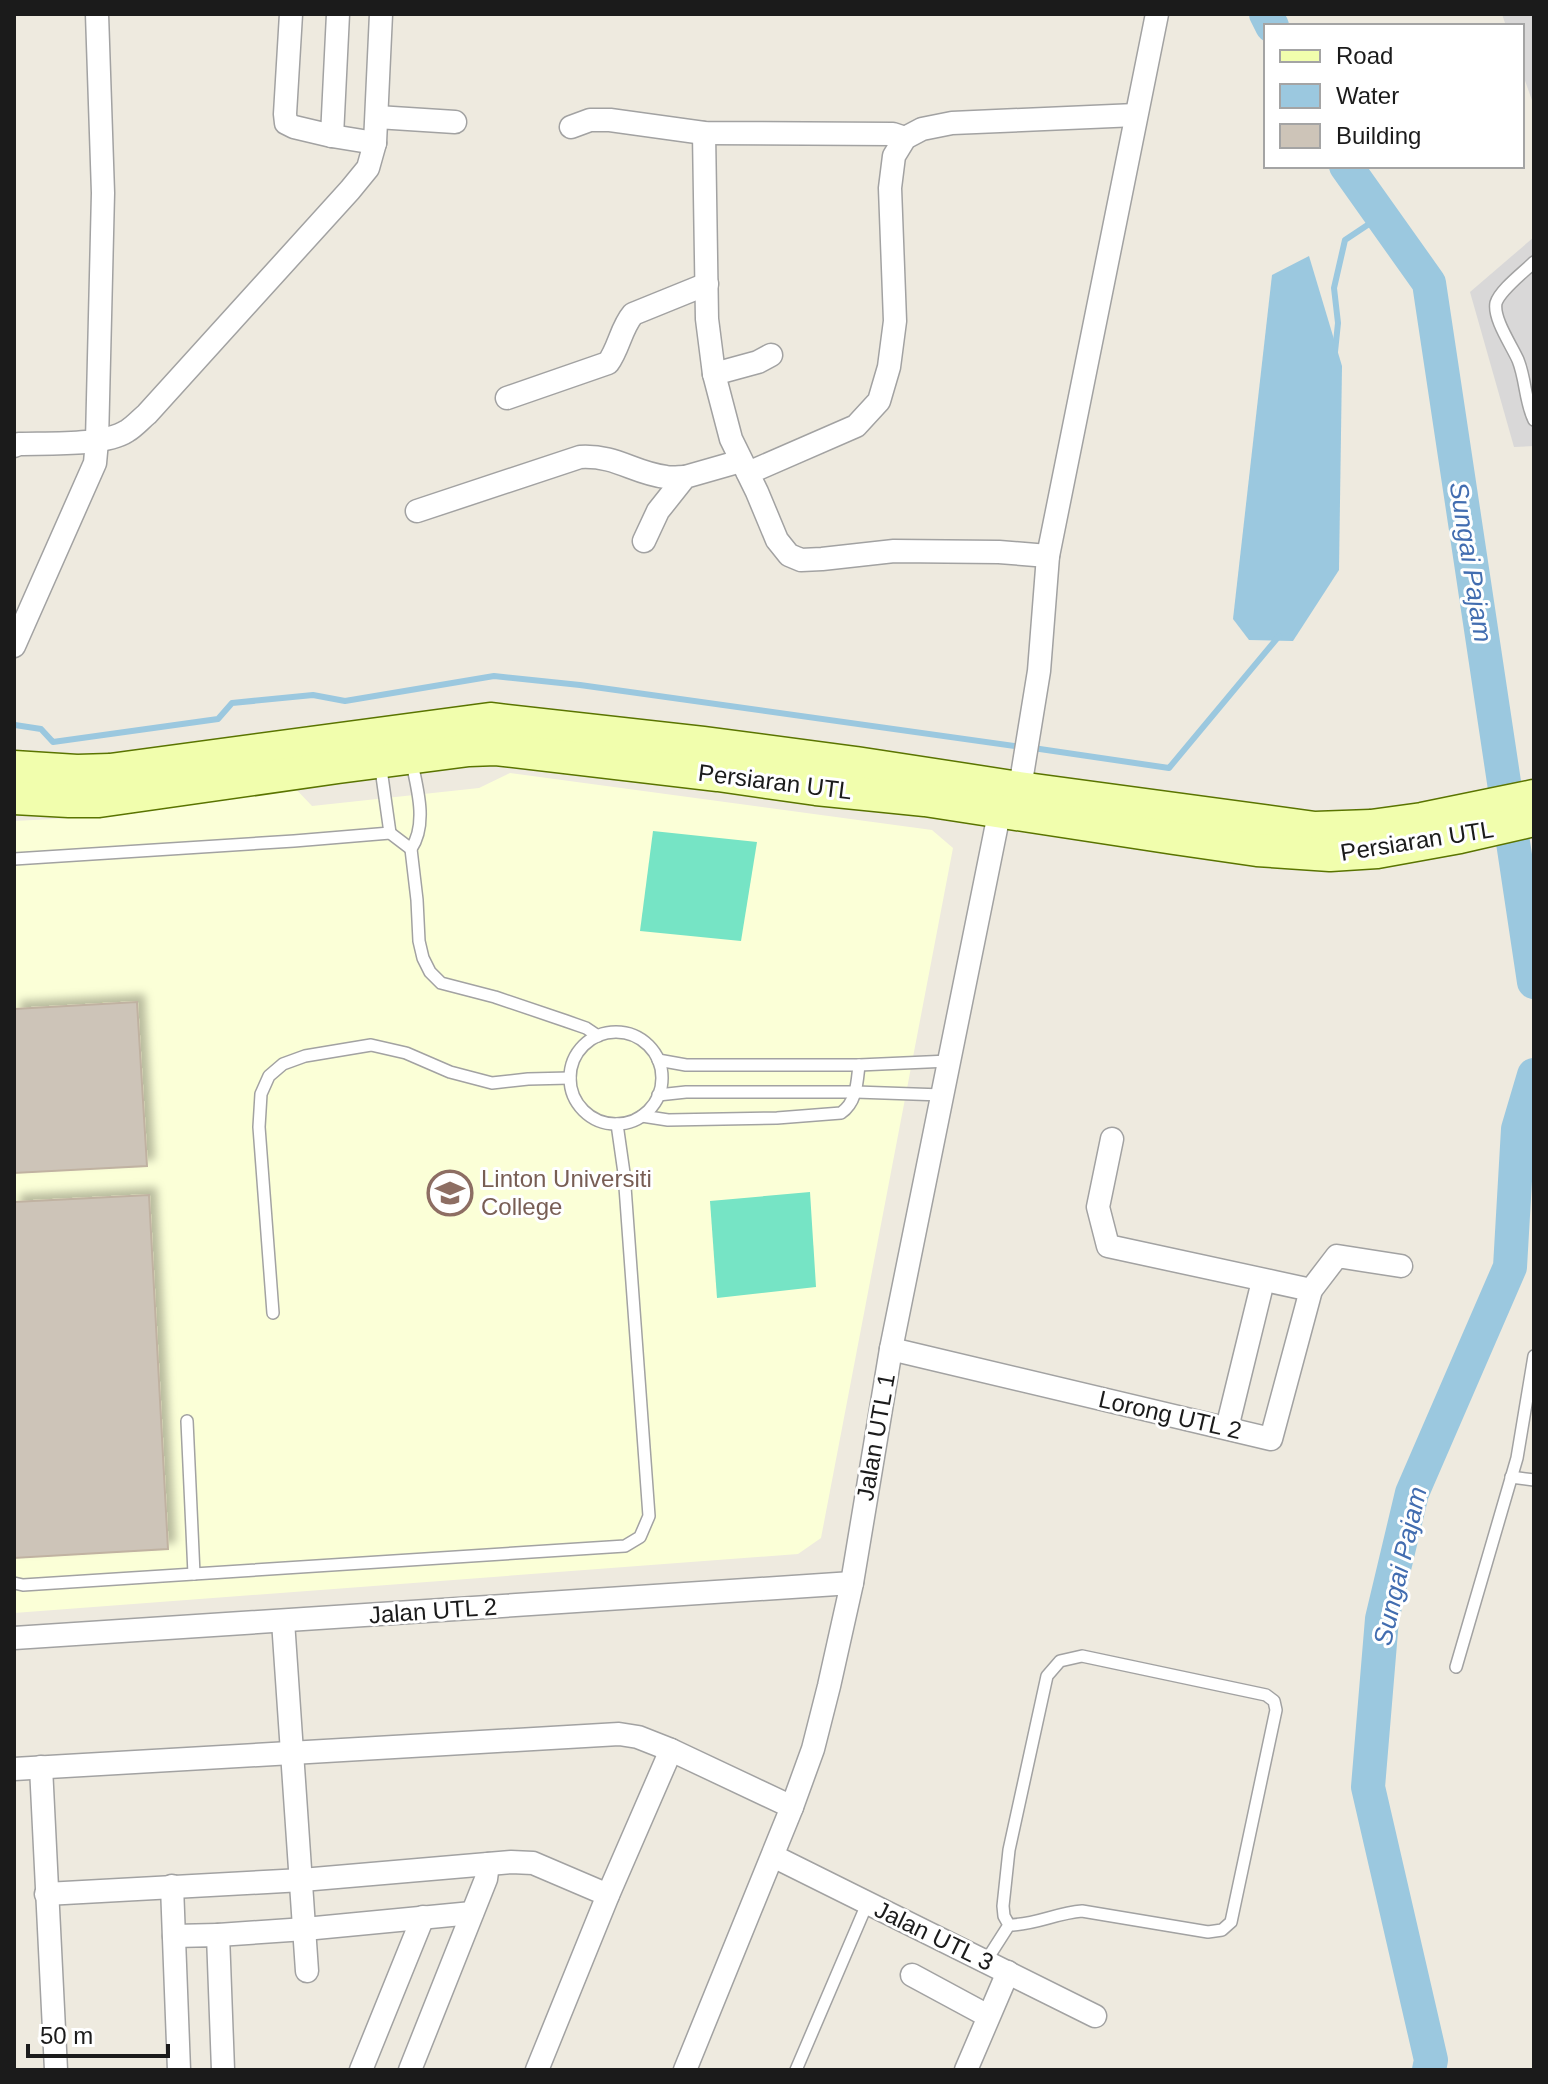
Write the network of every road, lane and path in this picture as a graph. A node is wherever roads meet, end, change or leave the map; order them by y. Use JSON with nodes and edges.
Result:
{"nodes":[{"id":1,"x":97,"y":14,"type":"edge"},
{"id":2,"x":291,"y":14,"type":"edge"},
{"id":3,"x":338,"y":14,"type":"edge"},
{"id":4,"x":381,"y":14,"type":"edge"},
{"id":5,"x":1157,"y":14,"type":"edge"},
{"id":6,"x":1136,"y":115,"type":"junction"},
{"id":7,"x":377,"y":117,"type":"junction"},
{"id":8,"x":455,"y":122,"type":"dead end"},
{"id":9,"x":571,"y":127,"type":"dead end"},
{"id":10,"x":704,"y":133,"type":"junction"},
{"id":11,"x":332,"y":136,"type":"junction"},
{"id":12,"x":905,"y":138,"type":"junction"},
{"id":13,"x":375,"y":143,"type":"junction"},
{"id":14,"x":1534,"y":262,"type":"edge"},
{"id":15,"x":707,"y":284,"type":"junction"},
{"id":16,"x":771,"y":355,"type":"dead end"},
{"id":17,"x":714,"y":374,"type":"junction"},
{"id":18,"x":507,"y":398,"type":"dead end"},
{"id":19,"x":1534,"y":420,"type":"edge"},
{"id":20,"x":97,"y":441,"type":"junction"},
{"id":21,"x":14,"y":446,"type":"edge"},
{"id":22,"x":744,"y":467,"type":"junction"},
{"id":23,"x":685,"y":477,"type":"junction"},
{"id":24,"x":417,"y":511,"type":"dead end"},
{"id":25,"x":644,"y":541,"type":"dead end"},
{"id":26,"x":1048,"y":556,"type":"junction"},
{"id":27,"x":14,"y":646,"type":"edge"},
{"id":28,"x":396,"y":760,"type":"junction"},
{"id":29,"x":14,"y":767,"type":"edge"},
{"id":30,"x":1012,"y":793,"type":"junction"},
{"id":31,"x":1534,"y":796,"type":"edge"},
{"id":32,"x":14,"y":798,"type":"edge"},
{"id":33,"x":1534,"y":820,"type":"edge"},
{"id":34,"x":1459,"y":825,"type":"junction"},
{"id":35,"x":390,"y":833,"type":"junction"},
{"id":36,"x":411,"y":849,"type":"junction"},
{"id":37,"x":14,"y":859,"type":"edge"},
{"id":38,"x":598,"y":1036,"type":"junction"},
{"id":39,"x":658,"y":1060,"type":"junction"},
{"id":40,"x":949,"y":1061,"type":"junction"},
{"id":41,"x":859,"y":1065,"type":"junction"},
{"id":42,"x":570,"y":1078,"type":"junction"},
{"id":43,"x":856,"y":1092,"type":"junction"},
{"id":44,"x":658,"y":1095,"type":"junction"},
{"id":45,"x":942,"y":1095,"type":"junction"},
{"id":46,"x":642,"y":1116,"type":"junction"},
{"id":47,"x":617,"y":1124,"type":"junction"},
{"id":48,"x":1112,"y":1139,"type":"dead end"},
{"id":49,"x":1401,"y":1266,"type":"dead end"},
{"id":50,"x":1263,"y":1281,"type":"junction"},
{"id":51,"x":1311,"y":1290,"type":"junction"},
{"id":52,"x":273,"y":1313,"type":"dead end"},
{"id":53,"x":891,"y":1349,"type":"junction"},
{"id":54,"x":1534,"y":1356,"type":"edge"},
{"id":55,"x":187,"y":1421,"type":"dead end"},
{"id":56,"x":1227,"y":1428,"type":"junction"},
{"id":57,"x":1511,"y":1477,"type":"junction"},
{"id":58,"x":1534,"y":1480,"type":"edge"},
{"id":59,"x":194,"y":1574,"type":"junction"},
{"id":60,"x":14,"y":1583,"type":"edge"},
{"id":61,"x":852,"y":1583,"type":"junction"},
{"id":62,"x":283,"y":1621,"type":"junction"},
{"id":63,"x":14,"y":1638,"type":"edge"},
{"id":64,"x":1456,"y":1667,"type":"dead end"},
{"id":65,"x":671,"y":1750,"type":"junction"},
{"id":66,"x":293,"y":1754,"type":"junction"},
{"id":67,"x":41,"y":1767,"type":"junction"},
{"id":68,"x":14,"y":1769,"type":"edge"},
{"id":69,"x":792,"y":1807,"type":"junction"},
{"id":70,"x":773,"y":1856,"type":"junction"},
{"id":71,"x":488,"y":1864,"type":"junction"},
{"id":72,"x":302,"y":1880,"type":"junction"},
{"id":73,"x":172,"y":1886,"type":"junction"},
{"id":74,"x":46,"y":1894,"type":"junction"},
{"id":75,"x":608,"y":1895,"type":"junction"},
{"id":76,"x":867,"y":1904,"type":"junction"},
{"id":77,"x":472,"y":1913,"type":"junction"},
{"id":78,"x":423,"y":1917,"type":"junction"},
{"id":79,"x":1009,"y":1925,"type":"junction"},
{"id":80,"x":305,"y":1929,"type":"junction"},
{"id":81,"x":218,"y":1935,"type":"junction"},
{"id":82,"x":174,"y":1936,"type":"junction"},
{"id":83,"x":986,"y":1961,"type":"junction"},
{"id":84,"x":307,"y":1971,"type":"dead end"},
{"id":85,"x":1008,"y":1972,"type":"junction"},
{"id":86,"x":912,"y":1975,"type":"dead end"},
{"id":87,"x":988,"y":2016,"type":"junction"},
{"id":88,"x":1095,"y":2016,"type":"dead end"},
{"id":89,"x":56,"y":2070,"type":"edge"},
{"id":90,"x":179,"y":2070,"type":"edge"},
{"id":91,"x":223,"y":2070,"type":"edge"},
{"id":92,"x":361,"y":2070,"type":"edge"},
{"id":93,"x":410,"y":2070,"type":"edge"},
{"id":94,"x":537,"y":2070,"type":"edge"},
{"id":95,"x":685,"y":2070,"type":"edge"},
{"id":96,"x":796,"y":2070,"type":"edge"},
{"id":97,"x":966,"y":2070,"type":"edge"}],
"edges":[{"from":1,"to":20,"type":"street"},
{"from":2,"to":11,"type":"street"},
{"from":3,"to":11,"type":"street"},
{"from":4,"to":7,"type":"street"},
{"from":5,"to":6,"type":"street","name":"Jalan UTL 1"},
{"from":6,"to":12,"type":"street"},
{"from":6,"to":26,"type":"street","name":"Jalan UTL 1"},
{"from":7,"to":8,"type":"street"},
{"from":7,"to":13,"type":"street"},
{"from":9,"to":10,"type":"street"},
{"from":10,"to":12,"type":"street"},
{"from":10,"to":15,"type":"street"},
{"from":11,"to":13,"type":"street"},
{"from":12,"to":22,"type":"street"},
{"from":13,"to":20,"type":"street"},
{"from":14,"to":19,"type":"lane"},
{"from":15,"to":17,"type":"street"},
{"from":15,"to":18,"type":"street"},
{"from":16,"to":17,"type":"street"},
{"from":17,"to":22,"type":"street"},
{"from":20,"to":21,"type":"street"},
{"from":20,"to":27,"type":"street"},
{"from":22,"to":23,"type":"street"},
{"from":22,"to":26,"type":"street"},
{"from":23,"to":24,"type":"street"},
{"from":23,"to":25,"type":"street"},
{"from":26,"to":30,"type":"street","name":"Jalan UTL 1"},
{"from":28,"to":30,"type":"street","name":"Persiaran UTL"},
{"from":28,"to":32,"type":"street","name":"Persiaran UTL"},
{"from":28,"to":35,"type":"lane"},
{"from":28,"to":36,"type":"lane"},
{"from":29,"to":30,"type":"street","name":"Persiaran UTL"},
{"from":30,"to":34,"type":"street","name":"Persiaran UTL"},
{"from":30,"to":40,"type":"street","name":"Jalan UTL 1"},
{"from":31,"to":34,"type":"street","name":"Persiaran UTL"},
{"from":33,"to":34,"type":"street","name":"Persiaran UTL"},
{"from":35,"to":36,"type":"lane"},
{"from":35,"to":37,"type":"lane"},
{"from":36,"to":38,"type":"lane"},
{"from":38,"to":39,"type":"lane"},
{"from":38,"to":42,"type":"lane"},
{"from":39,"to":41,"type":"lane"},
{"from":39,"to":44,"type":"lane"},
{"from":40,"to":41,"type":"lane"},
{"from":40,"to":45,"type":"street","name":"Jalan UTL 1"},
{"from":41,"to":43,"type":"lane"},
{"from":42,"to":47,"type":"lane"},
{"from":42,"to":52,"type":"lane"},
{"from":43,"to":44,"type":"lane"},
{"from":43,"to":45,"type":"lane"},
{"from":43,"to":46,"type":"lane"},
{"from":44,"to":46,"type":"lane"},
{"from":45,"to":53,"type":"street","name":"Jalan UTL 1"},
{"from":46,"to":47,"type":"lane"},
{"from":47,"to":59,"type":"lane"},
{"from":48,"to":50,"type":"street"},
{"from":49,"to":51,"type":"street"},
{"from":50,"to":51,"type":"street"},
{"from":50,"to":56,"type":"street"},
{"from":51,"to":56,"type":"street","name":"Lorong UTL 2"},
{"from":53,"to":56,"type":"street","name":"Lorong UTL 2"},
{"from":53,"to":61,"type":"street","name":"Jalan UTL 1"},
{"from":54,"to":57,"type":"lane"},
{"from":55,"to":59,"type":"lane"},
{"from":57,"to":58,"type":"lane"},
{"from":57,"to":64,"type":"lane"},
{"from":59,"to":60,"type":"lane"},
{"from":61,"to":62,"type":"street","name":"Jalan UTL 2"},
{"from":61,"to":69,"type":"street","name":"Jalan UTL 1"},
{"from":62,"to":63,"type":"street","name":"Jalan UTL 2"},
{"from":62,"to":66,"type":"street"},
{"from":65,"to":66,"type":"street"},
{"from":65,"to":69,"type":"street"},
{"from":65,"to":75,"type":"street"},
{"from":66,"to":67,"type":"street"},
{"from":66,"to":72,"type":"street"},
{"from":67,"to":68,"type":"street"},
{"from":67,"to":74,"type":"street"},
{"from":69,"to":70,"type":"street","name":"Jalan UTL 1"},
{"from":70,"to":76,"type":"street","name":"Jalan UTL 3"},
{"from":70,"to":95,"type":"street","name":"Jalan UTL 1"},
{"from":71,"to":72,"type":"street"},
{"from":71,"to":75,"type":"street"},
{"from":71,"to":77,"type":"street"},
{"from":72,"to":73,"type":"street"},
{"from":72,"to":80,"type":"street"},
{"from":73,"to":74,"type":"street"},
{"from":73,"to":82,"type":"street"},
{"from":74,"to":89,"type":"street"},
{"from":75,"to":94,"type":"street"},
{"from":76,"to":83,"type":"street","name":"Jalan UTL 3"},
{"from":76,"to":96,"type":"lane"},
{"from":77,"to":78,"type":"street"},
{"from":77,"to":93,"type":"street"},
{"from":78,"to":80,"type":"street"},
{"from":78,"to":92,"type":"street"},
{"from":79,"to":79,"type":"lane"},
{"from":79,"to":83,"type":"lane"},
{"from":80,"to":81,"type":"street"},
{"from":80,"to":84,"type":"street"},
{"from":81,"to":82,"type":"street"},
{"from":81,"to":91,"type":"street"},
{"from":82,"to":90,"type":"street"},
{"from":83,"to":85,"type":"street","name":"Jalan UTL 3"},
{"from":85,"to":87,"type":"street"},
{"from":85,"to":88,"type":"street","name":"Jalan UTL 3"},
{"from":86,"to":87,"type":"street"},
{"from":87,"to":97,"type":"street"}]}
